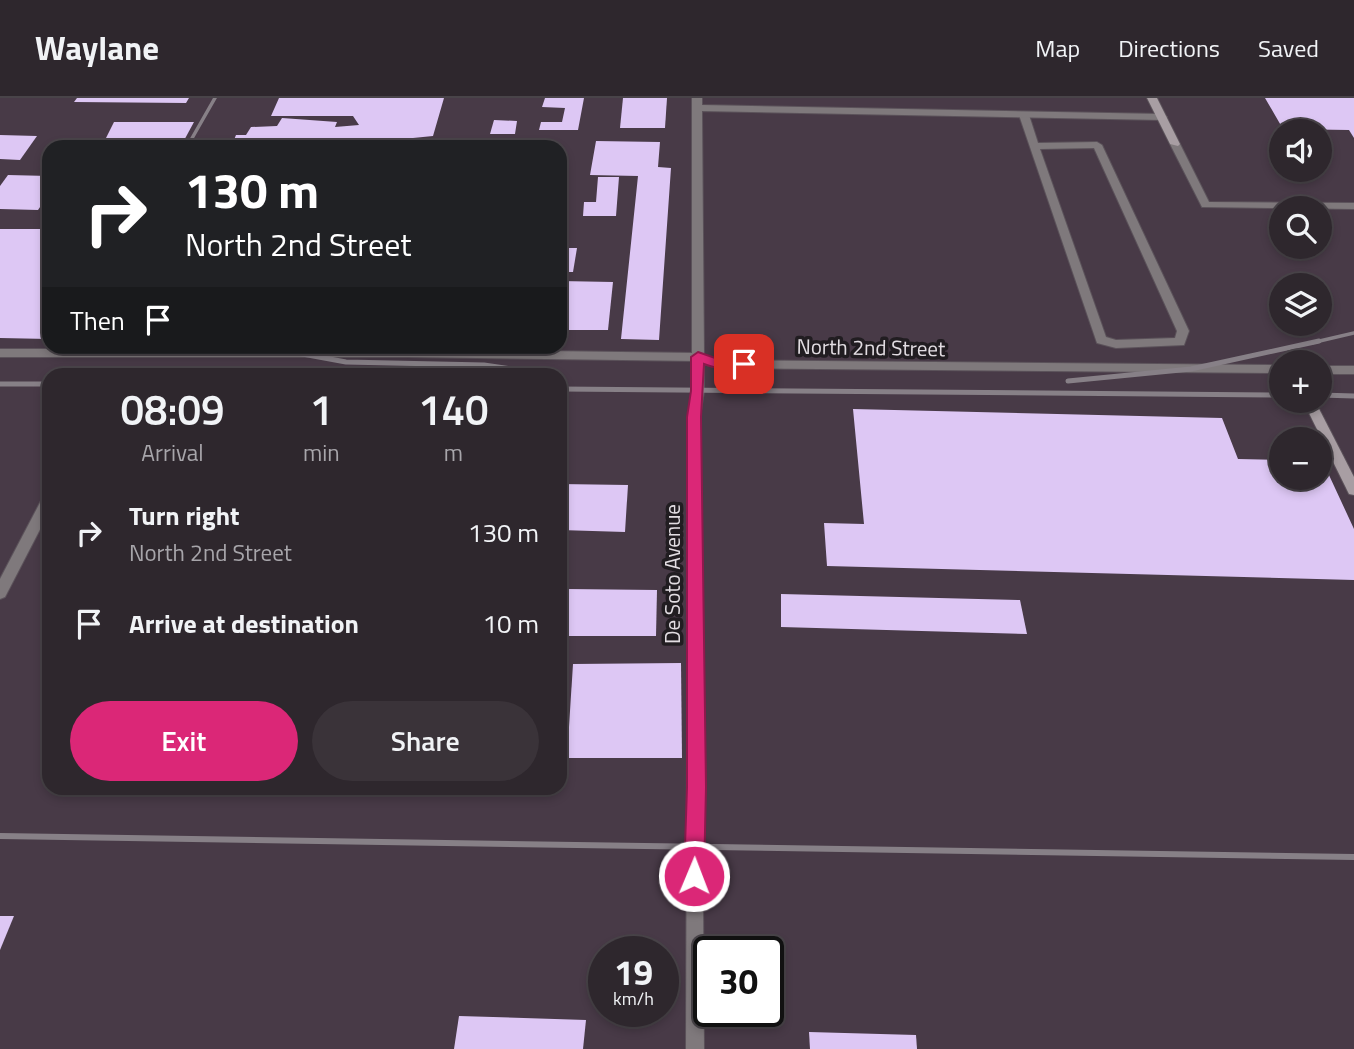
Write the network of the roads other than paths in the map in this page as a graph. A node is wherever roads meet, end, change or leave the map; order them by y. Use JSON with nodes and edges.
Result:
{"nodes":[{"id":1,"x":1152,"y":98,"type":"edge"},
{"id":2,"x":697,"y":103,"type":"edge"},
{"id":3,"x":1024,"y":115,"type":"junction"},
{"id":4,"x":1162,"y":117,"type":"junction"},
{"id":5,"x":1036,"y":146,"type":"junction"},
{"id":6,"x":1354,"y":206,"type":"edge"},
{"id":7,"x":0,"y":353,"type":"edge"},
{"id":8,"x":42,"y":353,"type":"edge"},
{"id":9,"x":480,"y":354,"type":"edge"},
{"id":10,"x":698,"y":357,"type":"junction"},
{"id":11,"x":1269,"y":369,"type":"edge"},
{"id":12,"x":1332,"y":370,"type":"edge"},
{"id":13,"x":1354,"y":370,"type":"edge"},
{"id":14,"x":1315,"y":413,"type":"edge"},
{"id":15,"x":1354,"y":491,"type":"edge"},
{"id":16,"x":42,"y":512,"type":"edge"},
{"id":17,"x":0,"y":593,"type":"edge"},
{"id":18,"x":695,"y":1049,"type":"edge"}],
"edges":[{"from":1,"to":4,"type":"street"},
{"from":2,"to":3,"type":"street"},
{"from":2,"to":10,"type":"street","name":"De Soto Avenue"},
{"from":3,"to":4,"type":"street"},
{"from":3,"to":5,"type":"street"},
{"from":4,"to":6,"type":"street"},
{"from":5,"to":5,"type":"street"},
{"from":7,"to":8,"type":"street","name":"North 2nd Street"},
{"from":9,"to":10,"type":"street","name":"North 2nd Street"},
{"from":10,"to":11,"type":"street","name":"North 2nd Street"},
{"from":10,"to":18,"type":"street","name":"De Soto Avenue"},
{"from":12,"to":13,"type":"street"},
{"from":14,"to":15,"type":"street"},
{"from":16,"to":17,"type":"street"}]}
